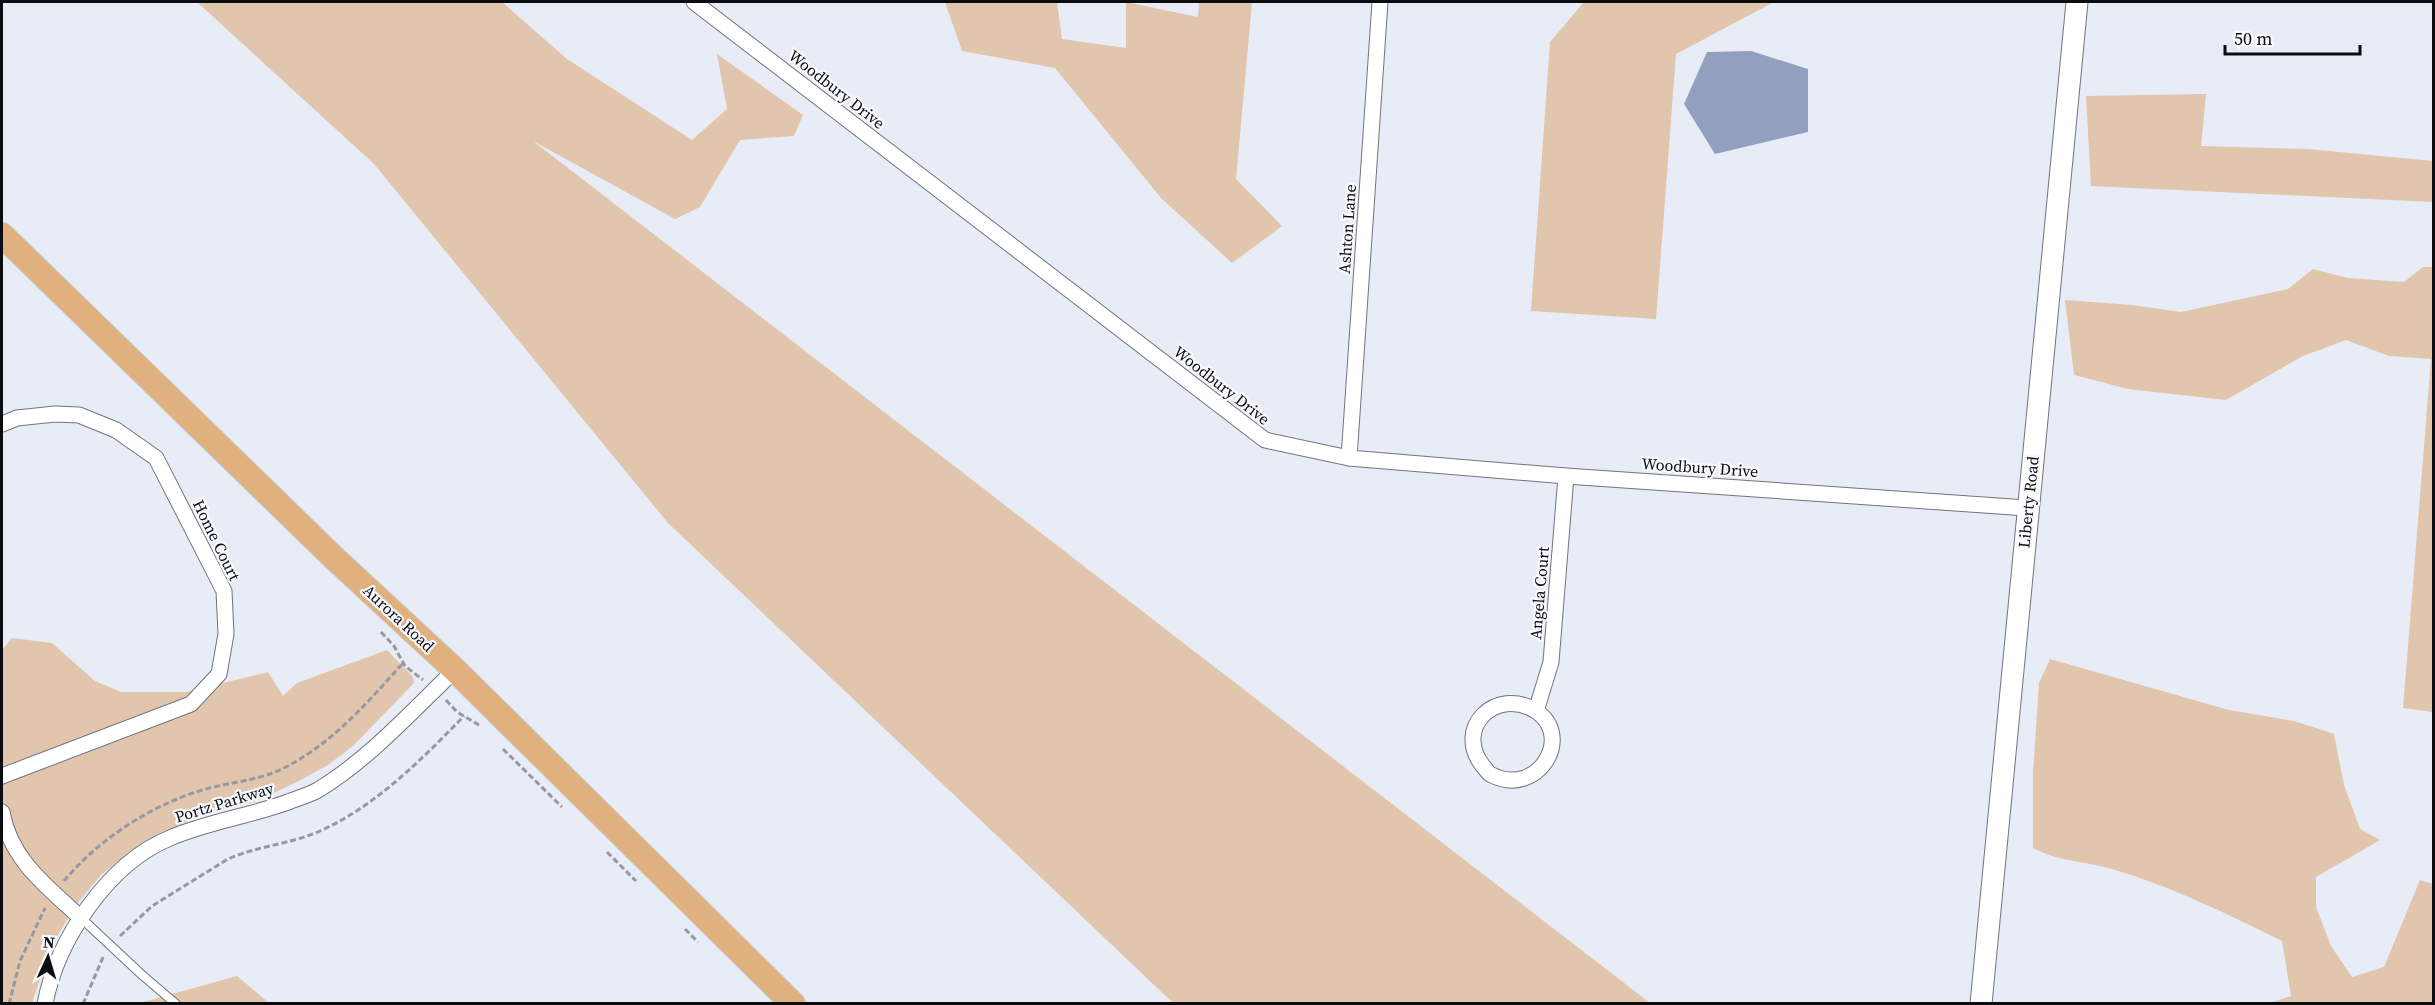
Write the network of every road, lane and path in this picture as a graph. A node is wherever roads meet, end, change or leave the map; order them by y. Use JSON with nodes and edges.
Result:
{"nodes":[{"id":1,"x":694,"y":2,"type":"edge"},
{"id":2,"x":1380,"y":2,"type":"edge"},
{"id":3,"x":2077,"y":2,"type":"edge"},
{"id":4,"x":2,"y":235,"type":"edge"},
{"id":5,"x":2,"y":424,"type":"edge"},
{"id":6,"x":1349,"y":458,"type":"junction"},
{"id":7,"x":1566,"y":476,"type":"junction"},
{"id":8,"x":2027,"y":508,"type":"junction"},
{"id":9,"x":411,"y":670,"type":"dead end"},
{"id":10,"x":455,"y":670,"type":"junction"},
{"id":11,"x":1536,"y":711,"type":"junction"},
{"id":12,"x":464,"y":716,"type":"dead end"},
{"id":13,"x":2,"y":776,"type":"edge"},
{"id":14,"x":2,"y":812,"type":"edge"},
{"id":15,"x":60,"y":887,"type":"dead end"},
{"id":16,"x":46,"y":906,"type":"dead end"},
{"id":17,"x":80,"y":917,"type":"junction"},
{"id":18,"x":115,"y":941,"type":"dead end"},
{"id":19,"x":106,"y":952,"type":"dead end"},
{"id":20,"x":9,"y":1004,"type":"edge"},
{"id":21,"x":45,"y":1004,"type":"edge"},
{"id":22,"x":83,"y":1004,"type":"edge"},
{"id":23,"x":176,"y":1004,"type":"edge"},
{"id":24,"x":793,"y":1004,"type":"edge"},
{"id":25,"x":1981,"y":1004,"type":"edge"}],
"edges":[{"from":1,"to":6,"type":"street","name":"Woodbury Drive"},
{"from":2,"to":6,"type":"street","name":"Ashton Lane"},
{"from":3,"to":8,"type":"street","name":"Liberty Road"},
{"from":4,"to":10,"type":"main road","name":"Aurora Road"},
{"from":5,"to":13,"type":"street","name":"Home Court"},
{"from":6,"to":7,"type":"street","name":"Woodbury Drive"},
{"from":7,"to":8,"type":"street","name":"Woodbury Drive"},
{"from":7,"to":11,"type":"street","name":"Angela Court"},
{"from":8,"to":25,"type":"street","name":"Liberty Road"},
{"from":9,"to":15,"type":"path"},
{"from":10,"to":17,"type":"street","name":"Portz Parkway"},
{"from":10,"to":24,"type":"main road","name":"Aurora Road"},
{"from":11,"to":11,"type":"street"},
{"from":12,"to":18,"type":"path"},
{"from":14,"to":17,"type":"street"},
{"from":16,"to":20,"type":"path"},
{"from":17,"to":21,"type":"street","name":"Portz Parkway"},
{"from":17,"to":23,"type":"lane"},
{"from":19,"to":22,"type":"path"}]}
